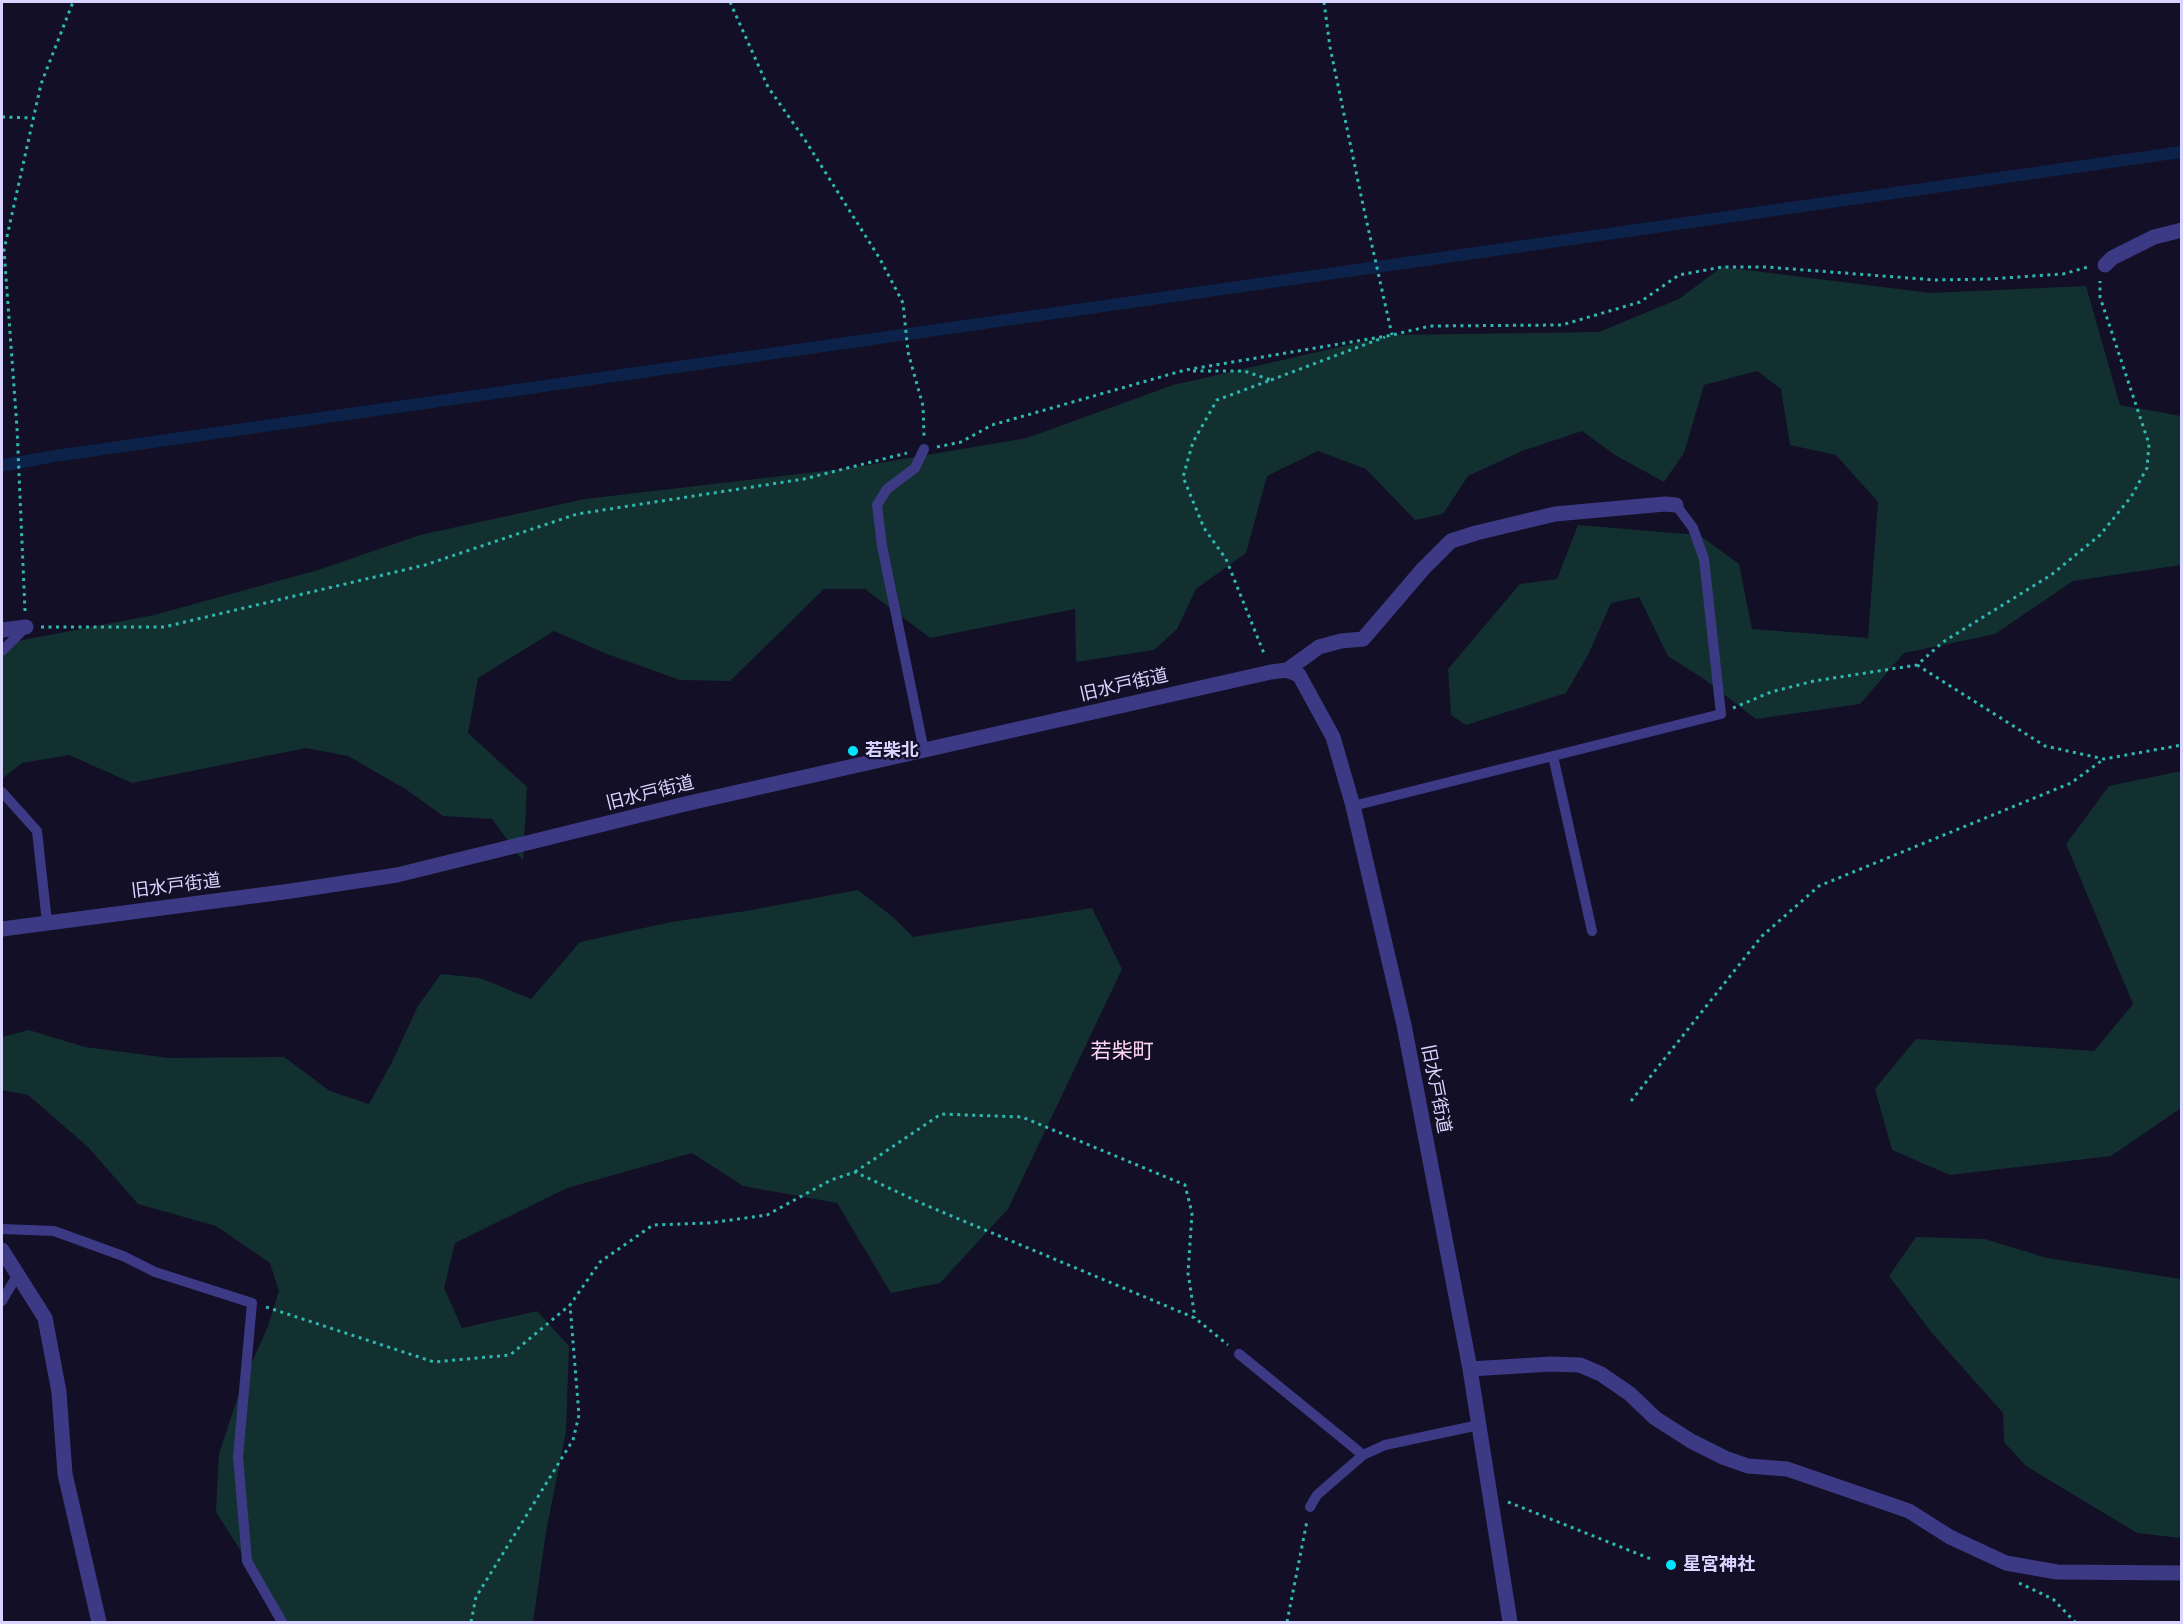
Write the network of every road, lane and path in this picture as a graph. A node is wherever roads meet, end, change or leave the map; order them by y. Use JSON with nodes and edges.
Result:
{"nodes":[{"id":1,"x":73,"y":2,"type":"edge"},
{"id":2,"x":730,"y":2,"type":"edge"},
{"id":3,"x":1324,"y":2,"type":"edge"},
{"id":4,"x":2,"y":117,"type":"edge"},
{"id":5,"x":33,"y":118,"type":"junction"},
{"id":6,"x":2181,"y":230,"type":"edge"},
{"id":7,"x":2105,"y":265,"type":"junction"},
{"id":8,"x":1392,"y":335,"type":"junction"},
{"id":9,"x":1185,"y":370,"type":"junction"},
{"id":10,"x":1271,"y":380,"type":"junction"},
{"id":11,"x":924,"y":449,"type":"junction"},
{"id":12,"x":1676,"y":505,"type":"joint"},
{"id":13,"x":26,"y":627,"type":"junction"},
{"id":14,"x":2,"y":630,"type":"edge"},
{"id":15,"x":2,"y":651,"type":"edge"},
{"id":16,"x":1917,"y":666,"type":"junction"},
{"id":17,"x":1287,"y":670,"type":"junction"},
{"id":18,"x":1271,"y":672,"type":"junction"},
{"id":19,"x":1721,"y":714,"type":"junction"},
{"id":20,"x":2181,"y":745,"type":"edge"},
{"id":21,"x":924,"y":751,"type":"junction"},
{"id":22,"x":1553,"y":756,"type":"junction"},
{"id":23,"x":2104,"y":759,"type":"junction"},
{"id":24,"x":2,"y":792,"type":"edge"},
{"id":25,"x":1353,"y":806,"type":"junction"},
{"id":26,"x":47,"y":922,"type":"junction"},
{"id":27,"x":2,"y":929,"type":"edge"},
{"id":28,"x":1592,"y":931,"type":"dead end"},
{"id":29,"x":1631,"y":1101,"type":"dead end"},
{"id":30,"x":855,"y":1172,"type":"junction"},
{"id":31,"x":2,"y":1229,"type":"edge"},
{"id":32,"x":2,"y":1250,"type":"edge"},
{"id":33,"x":18,"y":1274,"type":"junction"},
{"id":34,"x":2,"y":1301,"type":"edge"},
{"id":35,"x":252,"y":1303,"type":"junction"},
{"id":36,"x":570,"y":1305,"type":"junction"},
{"id":37,"x":1195,"y":1318,"type":"junction"},
{"id":38,"x":1239,"y":1354,"type":"joint"},
{"id":39,"x":1470,"y":1369,"type":"junction"},
{"id":40,"x":1479,"y":1425,"type":"junction"},
{"id":41,"x":1364,"y":1455,"type":"junction"},
{"id":42,"x":1491,"y":1498,"type":"junction"},
{"id":43,"x":1310,"y":1507,"type":"joint"},
{"id":44,"x":1651,"y":1559,"type":"dead end"},
{"id":45,"x":2006,"y":1563,"type":"junction"},
{"id":46,"x":2181,"y":1573,"type":"edge"},
{"id":47,"x":99,"y":1623,"type":"edge"},
{"id":48,"x":282,"y":1623,"type":"edge"},
{"id":49,"x":471,"y":1623,"type":"edge"},
{"id":50,"x":1287,"y":1623,"type":"edge"},
{"id":51,"x":1510,"y":1623,"type":"edge"},
{"id":52,"x":2076,"y":1623,"type":"edge"}],
"edges":[{"from":1,"to":5,"type":"path"},
{"from":2,"to":11,"type":"path"},
{"from":3,"to":8,"type":"path"},
{"from":4,"to":5,"type":"path"},
{"from":5,"to":13,"type":"path"},
{"from":6,"to":7,"type":"street"},
{"from":7,"to":8,"type":"path"},
{"from":7,"to":16,"type":"path"},
{"from":8,"to":9,"type":"path"},
{"from":8,"to":10,"type":"path"},
{"from":9,"to":10,"type":"path"},
{"from":9,"to":11,"type":"path"},
{"from":10,"to":18,"type":"path"},
{"from":11,"to":13,"type":"path"},
{"from":11,"to":21,"type":"lane"},
{"from":12,"to":17,"type":"street"},
{"from":12,"to":19,"type":"lane"},
{"from":13,"to":14,"type":"street"},
{"from":13,"to":15,"type":"lane"},
{"from":16,"to":19,"type":"path"},
{"from":16,"to":23,"type":"path"},
{"from":17,"to":18,"type":"street","name":"旧水戸街道"},
{"from":17,"to":25,"type":"street","name":"旧水戸街道"},
{"from":18,"to":21,"type":"street","name":"旧水戸街道"},
{"from":19,"to":22,"type":"lane"},
{"from":20,"to":23,"type":"path"},
{"from":21,"to":26,"type":"street","name":"旧水戸街道"},
{"from":22,"to":25,"type":"lane"},
{"from":22,"to":28,"type":"lane"},
{"from":23,"to":29,"type":"path"},
{"from":24,"to":26,"type":"lane"},
{"from":25,"to":39,"type":"street","name":"旧水戸街道"},
{"from":26,"to":27,"type":"street","name":"旧水戸街道"},
{"from":30,"to":36,"type":"path"},
{"from":30,"to":37,"type":"path"},
{"from":30,"to":37,"type":"path"},
{"from":31,"to":35,"type":"lane"},
{"from":32,"to":33,"type":"street"},
{"from":33,"to":34,"type":"lane"},
{"from":33,"to":47,"type":"street"},
{"from":35,"to":36,"type":"path"},
{"from":35,"to":48,"type":"lane"},
{"from":36,"to":49,"type":"path"},
{"from":37,"to":38,"type":"path"},
{"from":38,"to":41,"type":"lane"},
{"from":39,"to":40,"type":"street","name":"旧水戸街道"},
{"from":39,"to":45,"type":"street"},
{"from":40,"to":41,"type":"lane"},
{"from":40,"to":42,"type":"street","name":"旧水戸街道"},
{"from":41,"to":43,"type":"lane"},
{"from":42,"to":44,"type":"path"},
{"from":42,"to":51,"type":"street","name":"旧水戸街道"},
{"from":43,"to":50,"type":"path"},
{"from":45,"to":46,"type":"street"},
{"from":45,"to":52,"type":"path"}]}
